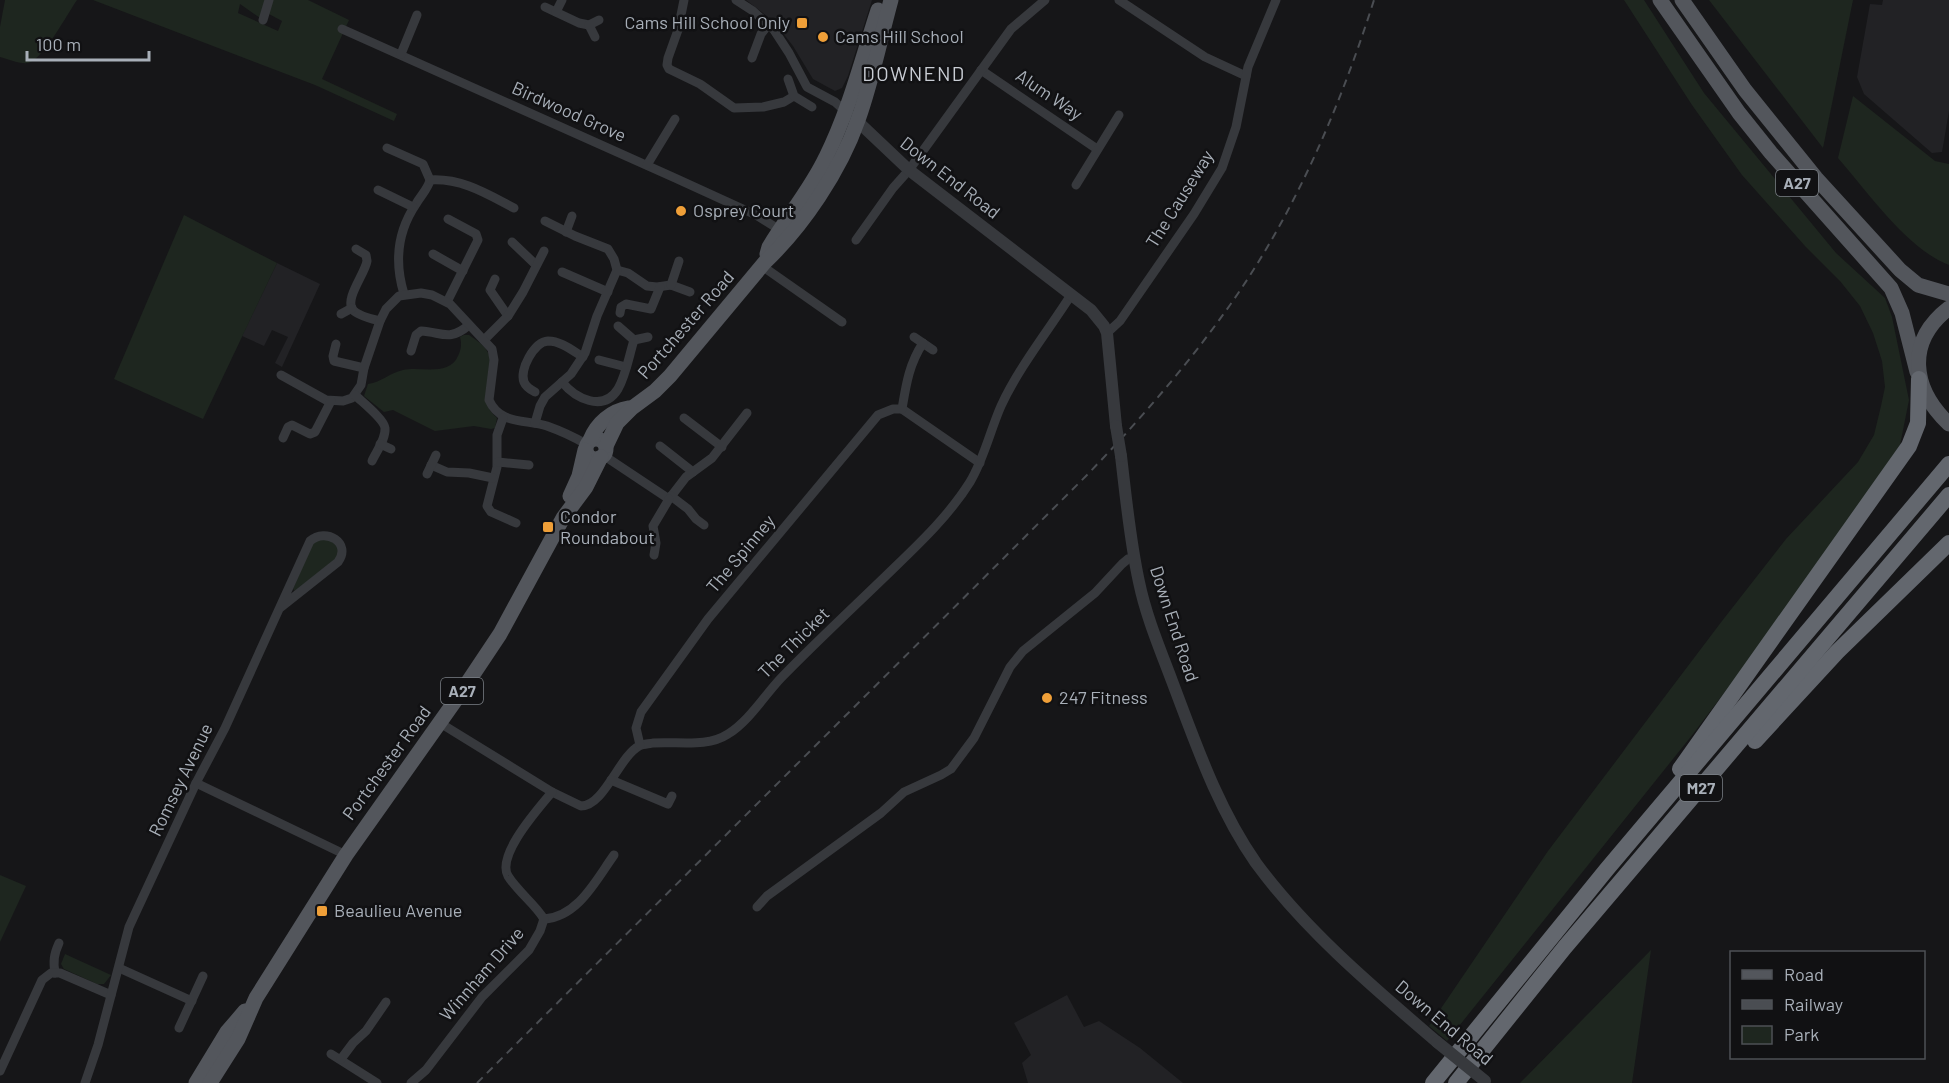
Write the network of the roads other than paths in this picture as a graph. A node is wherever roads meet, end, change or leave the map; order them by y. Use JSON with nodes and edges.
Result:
{"nodes":[{"id":1,"x":269,"y":0,"type":"edge"},
{"id":2,"x":562,"y":0,"type":"edge"},
{"id":3,"x":684,"y":0,"type":"edge"},
{"id":4,"x":736,"y":0,"type":"edge"},
{"id":5,"x":881,"y":0,"type":"edge"},
{"id":6,"x":891,"y":0,"type":"edge"},
{"id":7,"x":1045,"y":0,"type":"edge"},
{"id":8,"x":1119,"y":0,"type":"edge"},
{"id":9,"x":1276,"y":0,"type":"edge"},
{"id":10,"x":1660,"y":0,"type":"edge"},
{"id":11,"x":1682,"y":0,"type":"edge"},
{"id":12,"x":545,"y":7,"type":"dead end"},
{"id":13,"x":556,"y":12,"type":"junction"},
{"id":14,"x":417,"y":15,"type":"dead end"},
{"id":15,"x":263,"y":20,"type":"dead end"},
{"id":16,"x":599,"y":20,"type":"dead end"},
{"id":17,"x":589,"y":25,"type":"junction"},
{"id":18,"x":768,"y":25,"type":"junction"},
{"id":19,"x":342,"y":28,"type":"dead end"},
{"id":20,"x":595,"y":37,"type":"dead end"},
{"id":21,"x":400,"y":54,"type":"junction"},
{"id":22,"x":752,"y":58,"type":"dead end"},
{"id":23,"x":981,"y":70,"type":"junction"},
{"id":24,"x":1246,"y":76,"type":"junction"},
{"id":25,"x":788,"y":79,"type":"dead end"},
{"id":26,"x":794,"y":96,"type":"junction"},
{"id":27,"x":763,"y":107,"type":"junction"},
{"id":28,"x":812,"y":107,"type":"dead end"},
{"id":29,"x":845,"y":111,"type":"junction"},
{"id":30,"x":1119,"y":115,"type":"dead end"},
{"id":31,"x":765,"y":117,"type":"dead end"},
{"id":32,"x":675,"y":119,"type":"dead end"},
{"id":33,"x":858,"y":122,"type":"junction"},
{"id":34,"x":387,"y":148,"type":"dead end"},
{"id":35,"x":1097,"y":148,"type":"junction"},
{"id":36,"x":647,"y":165,"type":"junction"},
{"id":37,"x":909,"y":171,"type":"junction"},
{"id":38,"x":430,"y":180,"type":"junction"},
{"id":39,"x":1076,"y":185,"type":"dead end"},
{"id":40,"x":378,"y":190,"type":"dead end"},
{"id":41,"x":413,"y":207,"type":"junction"},
{"id":42,"x":514,"y":208,"type":"dead end"},
{"id":43,"x":572,"y":216,"type":"dead end"},
{"id":44,"x":452,"y":218,"type":"dead end"},
{"id":45,"x":545,"y":221,"type":"dead end"},
{"id":46,"x":780,"y":230,"type":"junction"},
{"id":47,"x":566,"y":232,"type":"junction"},
{"id":48,"x":856,"y":240,"type":"dead end"},
{"id":49,"x":512,"y":242,"type":"dead end"},
{"id":50,"x":356,"y":249,"type":"dead end"},
{"id":51,"x":544,"y":251,"type":"dead end"},
{"id":52,"x":433,"y":254,"type":"dead end"},
{"id":53,"x":379,"y":257,"type":"dead end"},
{"id":54,"x":367,"y":260,"type":"junction"},
{"id":55,"x":680,"y":261,"type":"dead end"},
{"id":56,"x":536,"y":264,"type":"junction"},
{"id":57,"x":763,"y":264,"type":"junction"},
{"id":58,"x":617,"y":270,"type":"junction"},
{"id":59,"x":463,"y":272,"type":"junction"},
{"id":60,"x":562,"y":272,"type":"dead end"},
{"id":61,"x":495,"y":279,"type":"dead end"},
{"id":62,"x":671,"y":285,"type":"junction"},
{"id":63,"x":660,"y":287,"type":"junction"},
{"id":64,"x":609,"y":292,"type":"junction"},
{"id":65,"x":690,"y":292,"type":"dead end"},
{"id":66,"x":404,"y":294,"type":"junction"},
{"id":67,"x":1949,"y":294,"type":"edge"},
{"id":68,"x":1071,"y":295,"type":"junction"},
{"id":69,"x":447,"y":302,"type":"junction"},
{"id":70,"x":352,"y":308,"type":"junction"},
{"id":71,"x":1949,"y":308,"type":"edge"},
{"id":72,"x":620,"y":313,"type":"dead end"},
{"id":73,"x":340,"y":314,"type":"dead end"},
{"id":74,"x":508,"y":316,"type":"junction"},
{"id":75,"x":380,"y":321,"type":"junction"},
{"id":76,"x":842,"y":322,"type":"dead end"},
{"id":77,"x":469,"y":325,"type":"junction"},
{"id":78,"x":618,"y":326,"type":"dead end"},
{"id":79,"x":1107,"y":333,"type":"junction"},
{"id":80,"x":648,"y":337,"type":"dead end"},
{"id":81,"x":914,"y":337,"type":"dead end"},
{"id":82,"x":484,"y":340,"type":"junction"},
{"id":83,"x":634,"y":340,"type":"junction"},
{"id":84,"x":923,"y":343,"type":"junction"},
{"id":85,"x":336,"y":344,"type":"dead end"},
{"id":86,"x":933,"y":350,"type":"dead end"},
{"id":87,"x":411,"y":351,"type":"dead end"},
{"id":88,"x":583,"y":357,"type":"junction"},
{"id":89,"x":598,"y":360,"type":"dead end"},
{"id":90,"x":626,"y":367,"type":"junction"},
{"id":91,"x":364,"y":368,"type":"junction"},
{"id":92,"x":281,"y":375,"type":"dead end"},
{"id":93,"x":1918,"y":376,"type":"junction"},
{"id":94,"x":562,"y":382,"type":"junction"},
{"id":95,"x":535,"y":392,"type":"dead end"},
{"id":96,"x":355,"y":395,"type":"junction"},
{"id":97,"x":331,"y":401,"type":"junction"},
{"id":98,"x":632,"y":408,"type":"junction"},
{"id":99,"x":902,"y":409,"type":"junction"},
{"id":100,"x":747,"y":413,"type":"dead end"},
{"id":101,"x":503,"y":418,"type":"junction"},
{"id":102,"x":684,"y":418,"type":"dead end"},
{"id":103,"x":535,"y":423,"type":"junction"},
{"id":104,"x":1949,"y":424,"type":"edge"},
{"id":105,"x":283,"y":438,"type":"dead end"},
{"id":106,"x":380,"y":444,"type":"junction"},
{"id":107,"x":587,"y":445,"type":"junction"},
{"id":108,"x":660,"y":446,"type":"dead end"},
{"id":109,"x":722,"y":447,"type":"junction"},
{"id":110,"x":391,"y":449,"type":"dead end"},
{"id":111,"x":603,"y":453,"type":"junction"},
{"id":112,"x":436,"y":455,"type":"dead end"},
{"id":113,"x":372,"y":461,"type":"dead end"},
{"id":114,"x":498,"y":462,"type":"junction"},
{"id":115,"x":980,"y":463,"type":"junction"},
{"id":116,"x":1949,"y":464,"type":"edge"},
{"id":117,"x":529,"y":465,"type":"dead end"},
{"id":118,"x":693,"y":472,"type":"junction"},
{"id":119,"x":493,"y":478,"type":"junction"},
{"id":120,"x":1949,"y":495,"type":"edge"},
{"id":121,"x":670,"y":498,"type":"junction"},
{"id":122,"x":563,"y":518,"type":"junction"},
{"id":123,"x":516,"y":523,"type":"dead end"},
{"id":124,"x":704,"y":525,"type":"dead end"},
{"id":125,"x":1949,"y":543,"type":"edge"},
{"id":126,"x":654,"y":555,"type":"dead end"},
{"id":127,"x":1134,"y":558,"type":"junction"},
{"id":128,"x":280,"y":608,"type":"junction"},
{"id":129,"x":440,"y":723,"type":"junction"},
{"id":130,"x":640,"y":745,"type":"junction"},
{"id":131,"x":611,"y":780,"type":"junction"},
{"id":132,"x":196,"y":783,"type":"junction"},
{"id":133,"x":552,"y":792,"type":"junction"},
{"id":134,"x":678,"y":808,"type":"dead end"},
{"id":135,"x":346,"y":855,"type":"junction"},
{"id":136,"x":614,"y":855,"type":"dead end"},
{"id":137,"x":1607,"y":869,"type":"junction"},
{"id":138,"x":757,"y":907,"type":"dead end"},
{"id":139,"x":544,"y":919,"type":"junction"},
{"id":140,"x":59,"y":943,"type":"dead end"},
{"id":141,"x":119,"y":968,"type":"junction"},
{"id":142,"x":56,"y":973,"type":"junction"},
{"id":143,"x":203,"y":976,"type":"dead end"},
{"id":144,"x":111,"y":995,"type":"junction"},
{"id":145,"x":256,"y":998,"type":"junction"},
{"id":146,"x":192,"y":1001,"type":"junction"},
{"id":147,"x":386,"y":1002,"type":"dead end"},
{"id":148,"x":179,"y":1028,"type":"dead end"},
{"id":149,"x":331,"y":1054,"type":"dead end"},
{"id":150,"x":341,"y":1059,"type":"junction"},
{"id":151,"x":0,"y":1071,"type":"edge"},
{"id":152,"x":213,"y":1082,"type":"edge"},
{"id":153,"x":1486,"y":1082,"type":"edge"},
{"id":154,"x":85,"y":1083,"type":"edge"},
{"id":155,"x":196,"y":1083,"type":"edge"},
{"id":156,"x":377,"y":1083,"type":"edge"},
{"id":157,"x":411,"y":1083,"type":"edge"},
{"id":158,"x":1433,"y":1083,"type":"edge"},
{"id":159,"x":1456,"y":1083,"type":"edge"}],
"edges":[{"from":1,"to":15,"type":"street"},
{"from":2,"to":13,"type":"street"},
{"from":3,"to":27,"type":"street"},
{"from":4,"to":18,"type":"street"},
{"from":5,"to":29,"type":"main road","number":"A27"},
{"from":6,"to":33,"type":"main road","number":"A27"},
{"from":7,"to":23,"type":"street"},
{"from":8,"to":24,"type":"street"},
{"from":9,"to":24,"type":"street","name":"The Causeway"},
{"from":10,"to":93,"type":"main road","number":"A27"},
{"from":11,"to":67,"type":"main road","number":"A27"},
{"from":12,"to":13,"type":"street"},
{"from":13,"to":17,"type":"street"},
{"from":14,"to":21,"type":"street"},
{"from":16,"to":17,"type":"street"},
{"from":17,"to":20,"type":"street"},
{"from":18,"to":22,"type":"street"},
{"from":18,"to":29,"type":"street"},
{"from":19,"to":21,"type":"street","name":"Birdwood Grove"},
{"from":21,"to":36,"type":"street","name":"Birdwood Grove"},
{"from":23,"to":35,"type":"street","name":"Alum Way"},
{"from":23,"to":37,"type":"street"},
{"from":24,"to":79,"type":"street","name":"The Causeway"},
{"from":25,"to":26,"type":"street"},
{"from":26,"to":27,"type":"street"},
{"from":26,"to":28,"type":"street"},
{"from":27,"to":31,"type":"street"},
{"from":29,"to":33,"type":"street","name":"Down End Road"},
{"from":29,"to":46,"type":"main road","name":"Portchester Road","number":"A27"},
{"from":30,"to":35,"type":"street"},
{"from":32,"to":36,"type":"street"},
{"from":33,"to":37,"type":"street","name":"Down End Road"},
{"from":33,"to":57,"type":"main road","name":"Portchester Road","number":"A27"},
{"from":34,"to":38,"type":"street"},
{"from":35,"to":39,"type":"street"},
{"from":36,"to":46,"type":"street","name":"Birdwood Grove"},
{"from":37,"to":48,"type":"street"},
{"from":37,"to":68,"type":"street","name":"Down End Road"},
{"from":38,"to":41,"type":"street"},
{"from":38,"to":42,"type":"street"},
{"from":40,"to":41,"type":"street"},
{"from":41,"to":66,"type":"street"},
{"from":43,"to":47,"type":"street"},
{"from":44,"to":59,"type":"street"},
{"from":45,"to":47,"type":"street"},
{"from":46,"to":57,"type":"main road","name":"Portchester Road","number":"A27"},
{"from":47,"to":58,"type":"street"},
{"from":49,"to":56,"type":"street"},
{"from":50,"to":54,"type":"street"},
{"from":51,"to":56,"type":"street"},
{"from":52,"to":59,"type":"street"},
{"from":53,"to":54,"type":"street"},
{"from":54,"to":70,"type":"street"},
{"from":55,"to":62,"type":"street"},
{"from":56,"to":74,"type":"street"},
{"from":57,"to":76,"type":"street"},
{"from":57,"to":98,"type":"main road","name":"Portchester Road","number":"A27"},
{"from":58,"to":63,"type":"street"},
{"from":58,"to":64,"type":"street"},
{"from":59,"to":69,"type":"street"},
{"from":60,"to":64,"type":"street"},
{"from":61,"to":74,"type":"street"},
{"from":62,"to":63,"type":"street"},
{"from":62,"to":65,"type":"street"},
{"from":63,"to":72,"type":"street"},
{"from":64,"to":88,"type":"street"},
{"from":66,"to":69,"type":"street"},
{"from":66,"to":75,"type":"street"},
{"from":68,"to":79,"type":"street","name":"Down End Road"},
{"from":68,"to":115,"type":"street","name":"The Thicket"},
{"from":69,"to":77,"type":"street"},
{"from":70,"to":73,"type":"street"},
{"from":70,"to":75,"type":"street"},
{"from":71,"to":93,"type":"main road"},
{"from":74,"to":82,"type":"street"},
{"from":75,"to":91,"type":"street"},
{"from":77,"to":82,"type":"street"},
{"from":77,"to":87,"type":"street"},
{"from":78,"to":83,"type":"street"},
{"from":79,"to":127,"type":"street","name":"Down End Road","bridge":true},
{"from":80,"to":83,"type":"street"},
{"from":81,"to":84,"type":"street"},
{"from":82,"to":101,"type":"street"},
{"from":83,"to":90,"type":"street"},
{"from":84,"to":86,"type":"street"},
{"from":84,"to":99,"type":"street"},
{"from":85,"to":91,"type":"street"},
{"from":88,"to":94,"type":"street"},
{"from":88,"to":95,"type":"street"},
{"from":89,"to":90,"type":"street"},
{"from":90,"to":94,"type":"street"},
{"from":91,"to":96,"type":"street"},
{"from":92,"to":97,"type":"street"},
{"from":93,"to":104,"type":"main road","number":"A27"},
{"from":93,"to":137,"type":"highway","number":"M27"},
{"from":94,"to":103,"type":"street"},
{"from":96,"to":97,"type":"street"},
{"from":96,"to":106,"type":"street"},
{"from":97,"to":105,"type":"street"},
{"from":98,"to":107,"type":"main road","name":"Portchester Road","number":"A27"},
{"from":98,"to":111,"type":"main road","name":"Portchester Road","number":"A27"},
{"from":99,"to":115,"type":"street"},
{"from":99,"to":130,"type":"street","name":"The Spinney"},
{"from":100,"to":109,"type":"street"},
{"from":101,"to":103,"type":"street"},
{"from":101,"to":114,"type":"street"},
{"from":102,"to":109,"type":"street"},
{"from":103,"to":107,"type":"street"},
{"from":106,"to":110,"type":"street"},
{"from":106,"to":113,"type":"street"},
{"from":107,"to":111,"type":"main road"},
{"from":107,"to":122,"type":"main road","name":"Portchester Road","number":"A27"},
{"from":108,"to":118,"type":"street"},
{"from":109,"to":118,"type":"street"},
{"from":111,"to":121,"type":"street"},
{"from":111,"to":122,"type":"main road","name":"Portchester Road","number":"A27"},
{"from":112,"to":119,"type":"street"},
{"from":114,"to":117,"type":"street"},
{"from":114,"to":119,"type":"street"},
{"from":115,"to":130,"type":"street","name":"The Thicket"},
{"from":116,"to":137,"type":"highway","number":"M27"},
{"from":118,"to":121,"type":"street"},
{"from":119,"to":123,"type":"street"},
{"from":120,"to":159,"type":"highway","number":"M27"},
{"from":121,"to":124,"type":"street"},
{"from":121,"to":126,"type":"street"},
{"from":122,"to":129,"type":"main road","name":"Portchester Road","number":"A27"},
{"from":125,"to":159,"type":"highway","number":"M27"},
{"from":127,"to":138,"type":"street"},
{"from":127,"to":153,"type":"street","name":"Down End Road","bridge":true},
{"from":128,"to":128,"type":"street","name":"Romsey Avenue"},
{"from":128,"to":132,"type":"street","name":"Romsey Avenue"},
{"from":129,"to":133,"type":"street"},
{"from":129,"to":135,"type":"main road","name":"Portchester Road","number":"A27"},
{"from":130,"to":131,"type":"street"},
{"from":131,"to":133,"type":"street"},
{"from":131,"to":134,"type":"street"},
{"from":132,"to":135,"type":"street"},
{"from":132,"to":141,"type":"street","name":"Romsey Avenue"},
{"from":133,"to":139,"type":"street","name":"Winnham Drive"},
{"from":135,"to":145,"type":"main road","name":"Portchester Road","number":"A27"},
{"from":136,"to":139,"type":"street"},
{"from":137,"to":158,"type":"highway","number":"M27"},
{"from":139,"to":157,"type":"street","name":"Winnham Drive"},
{"from":140,"to":142,"type":"street"},
{"from":141,"to":144,"type":"street","name":"Romsey Avenue"},
{"from":141,"to":146,"type":"street"},
{"from":142,"to":144,"type":"street"},
{"from":142,"to":151,"type":"street"},
{"from":143,"to":146,"type":"street"},
{"from":144,"to":154,"type":"street","name":"Romsey Avenue"},
{"from":145,"to":152,"type":"main road","name":"Portchester Road","number":"A27"},
{"from":145,"to":155,"type":"main road","name":"Portchester Road","number":"A27"},
{"from":146,"to":148,"type":"street"},
{"from":147,"to":150,"type":"street"},
{"from":149,"to":150,"type":"street"},
{"from":150,"to":156,"type":"street"}]}
